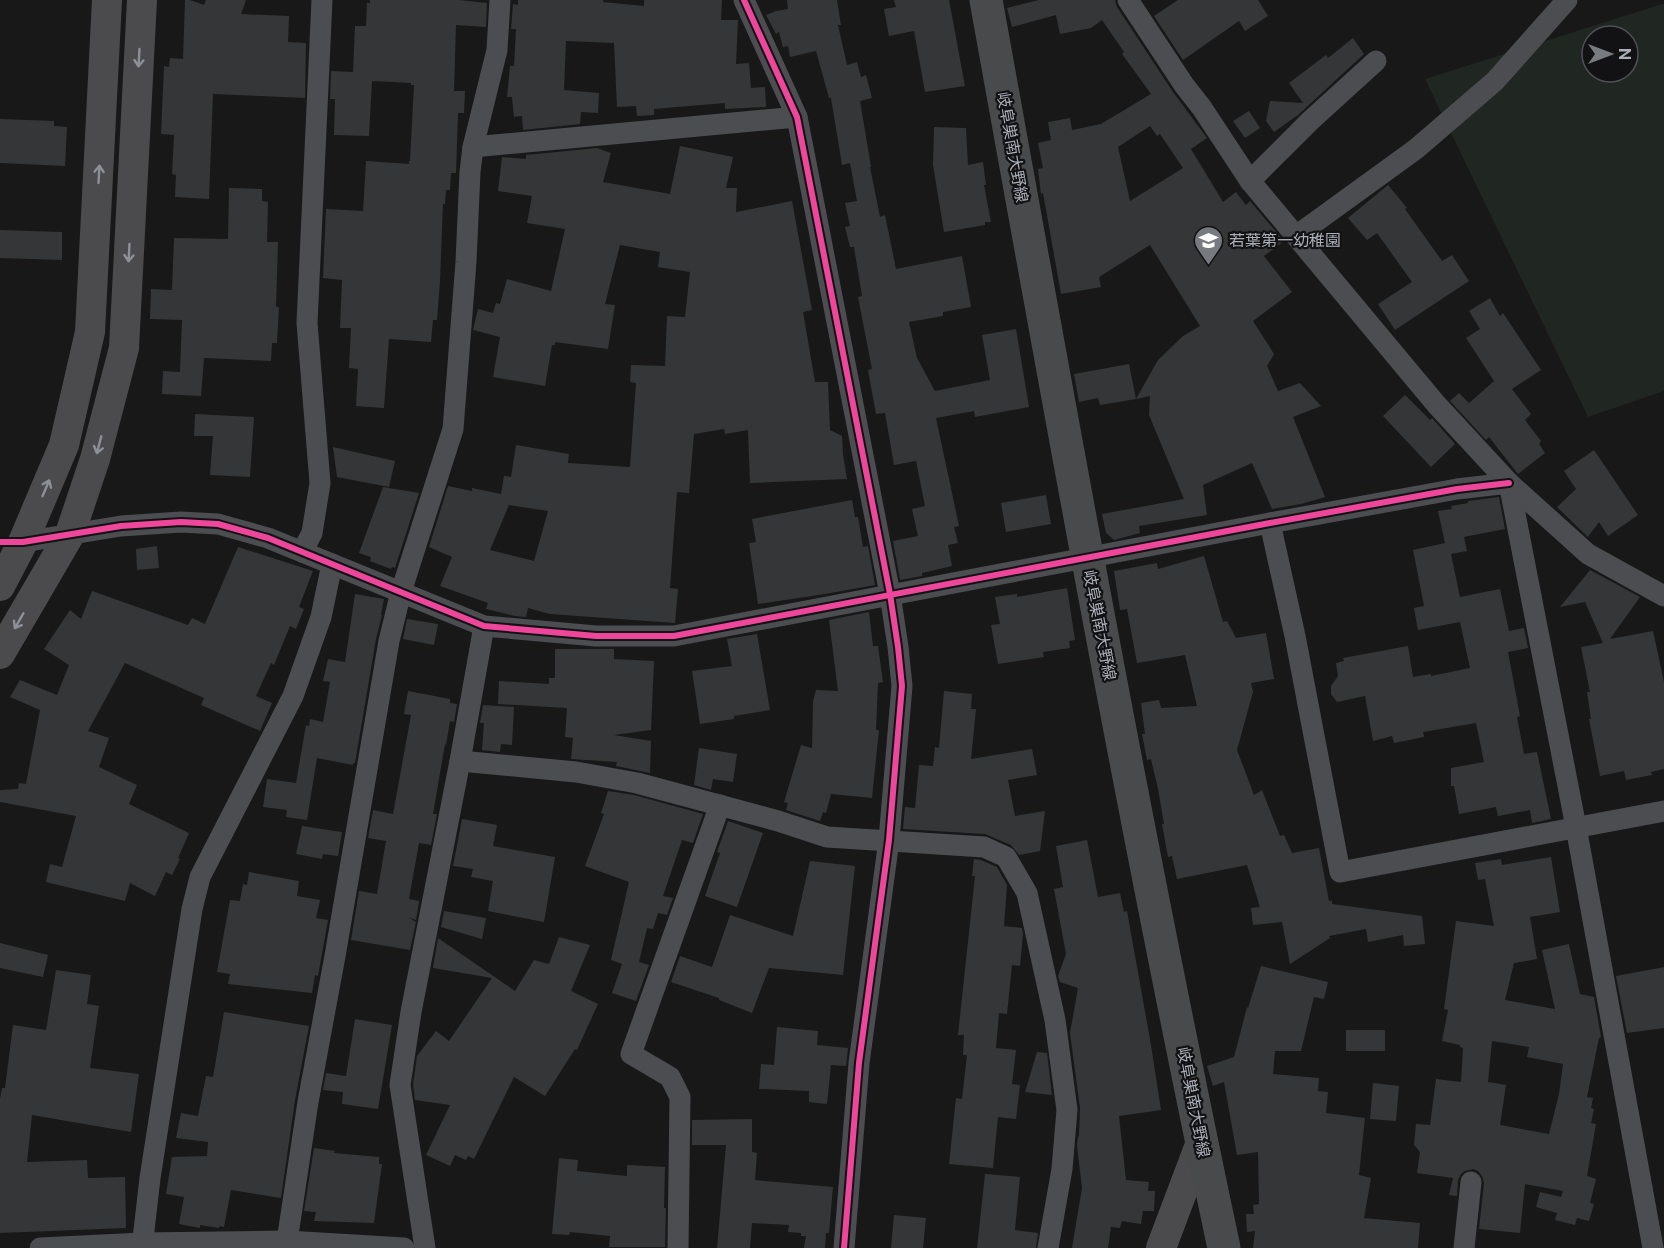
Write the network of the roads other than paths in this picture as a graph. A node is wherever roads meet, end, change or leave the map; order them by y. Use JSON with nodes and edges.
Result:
{"nodes":[{"id":1,"x":107,"y":0,"type":"edge"},
{"id":2,"x":142,"y":0,"type":"edge"},
{"id":3,"x":322,"y":0,"type":"edge"},
{"id":4,"x":500,"y":0,"type":"edge"},
{"id":5,"x":744,"y":0,"type":"edge"},
{"id":6,"x":986,"y":0,"type":"edge"},
{"id":7,"x":1128,"y":0,"type":"edge"},
{"id":8,"x":1567,"y":0,"type":"edge"},
{"id":9,"x":1376,"y":61,"type":"dead end"},
{"id":10,"x":797,"y":117,"type":"junction"},
{"id":11,"x":473,"y":147,"type":"junction"},
{"id":12,"x":1250,"y":181,"type":"junction"},
{"id":13,"x":1296,"y":236,"type":"junction"},
{"id":14,"x":1509,"y":483,"type":"junction"},
{"id":15,"x":1270,"y":523,"type":"junction"},
{"id":16,"x":69,"y":534,"type":"junction"},
{"id":17,"x":11,"y":542,"type":"edge"},
{"id":18,"x":302,"y":552,"type":"junction"},
{"id":19,"x":1087,"y":558,"type":"junction"},
{"id":20,"x":332,"y":564,"type":"junction"},
{"id":21,"x":0,"y":586,"type":"edge"},
{"id":22,"x":402,"y":592,"type":"junction"},
{"id":23,"x":890,"y":594,"type":"junction"},
{"id":24,"x":1664,"y":596,"type":"edge"},
{"id":25,"x":484,"y":626,"type":"junction"},
{"id":26,"x":0,"y":654,"type":"edge"},
{"id":27,"x":460,"y":761,"type":"junction"},
{"id":28,"x":720,"y":805,"type":"junction"},
{"id":29,"x":1664,"y":811,"type":"edge"},
{"id":30,"x":1576,"y":827,"type":"junction"},
{"id":31,"x":889,"y":840,"type":"junction"},
{"id":32,"x":1201,"y":1142,"type":"junction"},
{"id":33,"x":1471,"y":1182,"type":"dead end"},
{"id":34,"x":287,"y":1244,"type":"edge"},
{"id":35,"x":142,"y":1245,"type":"edge"},
{"id":36,"x":40,"y":1248,"type":"edge"},
{"id":37,"x":404,"y":1248,"type":"edge"},
{"id":38,"x":425,"y":1248,"type":"edge"},
{"id":39,"x":678,"y":1248,"type":"edge"},
{"id":40,"x":844,"y":1248,"type":"edge"},
{"id":41,"x":1048,"y":1248,"type":"edge"},
{"id":42,"x":1161,"y":1248,"type":"edge"},
{"id":43,"x":1224,"y":1248,"type":"edge"},
{"id":44,"x":1464,"y":1248,"type":"edge"},
{"id":45,"x":1653,"y":1248,"type":"edge"}],
"edges":[{"from":17,"to":1,"type":"street","one_way":true},
{"from":2,"to":16,"type":"street","one_way":true},
{"from":3,"to":18,"type":"street"},
{"from":4,"to":11,"type":"street"},
{"from":5,"to":10,"type":"street"},
{"from":6,"to":19,"type":"main road","name":"岐阜巣南大野線"},
{"from":7,"to":12,"type":"street"},
{"from":8,"to":13,"type":"street"},
{"from":9,"to":12,"type":"street"},
{"from":10,"to":11,"type":"street"},
{"from":10,"to":23,"type":"street"},
{"from":11,"to":22,"type":"street"},
{"from":12,"to":13,"type":"street"},
{"from":13,"to":14,"type":"street"},
{"from":14,"to":15,"type":"street"},
{"from":14,"to":24,"type":"street"},
{"from":14,"to":30,"type":"street"},
{"from":15,"to":19,"type":"street"},
{"from":15,"to":30,"type":"street"},
{"from":16,"to":17,"type":"street"},
{"from":16,"to":18,"type":"street"},
{"from":16,"to":26,"type":"street","one_way":true},
{"from":17,"to":21,"type":"street"},
{"from":18,"to":20,"type":"street"},
{"from":19,"to":23,"type":"street"},
{"from":19,"to":32,"type":"main road","name":"岐阜巣南大野線"},
{"from":20,"to":22,"type":"street"},
{"from":20,"to":35,"type":"street"},
{"from":22,"to":25,"type":"street"},
{"from":22,"to":34,"type":"street"},
{"from":23,"to":25,"type":"street"},
{"from":23,"to":31,"type":"street"},
{"from":25,"to":27,"type":"street"},
{"from":27,"to":28,"type":"street"},
{"from":27,"to":38,"type":"street"},
{"from":28,"to":31,"type":"street"},
{"from":28,"to":39,"type":"street"},
{"from":29,"to":30,"type":"street"},
{"from":30,"to":45,"type":"street"},
{"from":31,"to":40,"type":"street"},
{"from":31,"to":41,"type":"street"},
{"from":32,"to":42,"type":"street"},
{"from":32,"to":43,"type":"main road","name":"岐阜巣南大野線"},
{"from":33,"to":44,"type":"street"},
{"from":34,"to":35,"type":"street"},
{"from":34,"to":37,"type":"street"},
{"from":35,"to":36,"type":"street"}]}
